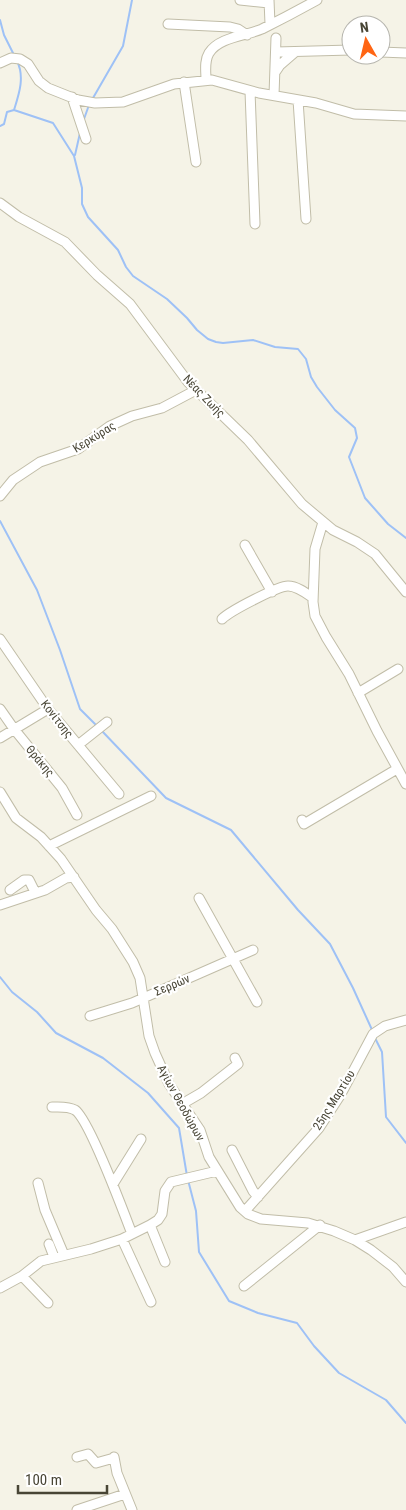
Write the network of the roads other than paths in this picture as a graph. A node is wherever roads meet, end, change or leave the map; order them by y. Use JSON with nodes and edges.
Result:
{"nodes":[{"id":1,"x":240,"y":0,"type":"edge"},
{"id":2,"x":317,"y":0,"type":"edge"},
{"id":3,"x":269,"y":2,"type":"edge"},
{"id":4,"x":168,"y":24,"type":"dead end"},
{"id":5,"x":270,"y":24,"type":"junction"},
{"id":6,"x":247,"y":35,"type":"junction"},
{"id":7,"x":276,"y":38,"type":"dead end"},
{"id":8,"x":341,"y":50,"type":"edge"},
{"id":9,"x":276,"y":52,"type":"junction"},
{"id":10,"x":295,"y":52,"type":"junction"},
{"id":11,"x":391,"y":52,"type":"edge"},
{"id":12,"x":406,"y":53,"type":"edge"},
{"id":13,"x":0,"y":63,"type":"edge"},
{"id":14,"x":276,"y":71,"type":"junction"},
{"id":15,"x":206,"y":80,"type":"junction"},
{"id":16,"x":184,"y":82,"type":"junction"},
{"id":17,"x":250,"y":91,"type":"junction"},
{"id":18,"x":274,"y":95,"type":"junction"},
{"id":19,"x":72,"y":98,"type":"junction"},
{"id":20,"x":298,"y":100,"type":"junction"},
{"id":21,"x":406,"y":116,"type":"edge"},
{"id":22,"x":86,"y":139,"type":"dead end"},
{"id":23,"x":196,"y":162,"type":"dead end"},
{"id":24,"x":0,"y":203,"type":"edge"},
{"id":25,"x":306,"y":219,"type":"dead end"},
{"id":26,"x":255,"y":224,"type":"dead end"},
{"id":27,"x":196,"y":390,"type":"junction"},
{"id":28,"x":0,"y":496,"type":"edge"},
{"id":29,"x":323,"y":522,"type":"junction"},
{"id":30,"x":245,"y":545,"type":"dead end"},
{"id":31,"x":272,"y":592,"type":"junction"},
{"id":32,"x":406,"y":592,"type":"edge"},
{"id":33,"x":313,"y":598,"type":"junction"},
{"id":34,"x":222,"y":619,"type":"dead end"},
{"id":35,"x":0,"y":639,"type":"edge"},
{"id":36,"x":398,"y":669,"type":"dead end"},
{"id":37,"x":358,"y":693,"type":"junction"},
{"id":38,"x":0,"y":709,"type":"edge"},
{"id":39,"x":48,"y":709,"type":"junction"},
{"id":40,"x":107,"y":722,"type":"dead end"},
{"id":41,"x":14,"y":729,"type":"junction"},
{"id":42,"x":0,"y":738,"type":"edge"},
{"id":43,"x":78,"y":745,"type":"junction"},
{"id":44,"x":398,"y":769,"type":"junction"},
{"id":45,"x":406,"y":784,"type":"edge"},
{"id":46,"x":0,"y":792,"type":"edge"},
{"id":47,"x":119,"y":794,"type":"dead end"},
{"id":48,"x":151,"y":796,"type":"dead end"},
{"id":49,"x":77,"y":814,"type":"dead end"},
{"id":50,"x":302,"y":820,"type":"dead end"},
{"id":51,"x":49,"y":846,"type":"junction"},
{"id":52,"x":74,"y":877,"type":"junction"},
{"id":53,"x":10,"y":890,"type":"dead end"},
{"id":54,"x":35,"y":892,"type":"junction"},
{"id":55,"x":199,"y":898,"type":"dead end"},
{"id":56,"x":0,"y":905,"type":"edge"},
{"id":57,"x":253,"y":950,"type":"dead end"},
{"id":58,"x":232,"y":959,"type":"junction"},
{"id":59,"x":144,"y":998,"type":"junction"},
{"id":60,"x":257,"y":1002,"type":"dead end"},
{"id":61,"x":90,"y":1016,"type":"dead end"},
{"id":62,"x":406,"y":1020,"type":"edge"},
{"id":63,"x":235,"y":1058,"type":"dead end"},
{"id":64,"x":182,"y":1104,"type":"junction"},
{"id":65,"x":52,"y":1107,"type":"dead end"},
{"id":66,"x":141,"y":1139,"type":"dead end"},
{"id":67,"x":232,"y":1150,"type":"dead end"},
{"id":68,"x":217,"y":1171,"type":"junction"},
{"id":69,"x":38,"y":1183,"type":"dead end"},
{"id":70,"x":113,"y":1184,"type":"junction"},
{"id":71,"x":258,"y":1197,"type":"junction"},
{"id":72,"x":245,"y":1211,"type":"junction"},
{"id":73,"x":406,"y":1222,"type":"edge"},
{"id":74,"x":150,"y":1225,"type":"junction"},
{"id":75,"x":320,"y":1226,"type":"junction"},
{"id":76,"x":132,"y":1234,"type":"junction"},
{"id":77,"x":122,"y":1239,"type":"junction"},
{"id":78,"x":355,"y":1240,"type":"junction"},
{"id":79,"x":49,"y":1244,"type":"dead end"},
{"id":80,"x":64,"y":1255,"type":"junction"},
{"id":81,"x":54,"y":1257,"type":"junction"},
{"id":82,"x":164,"y":1262,"type":"dead end"},
{"id":83,"x":22,"y":1276,"type":"junction"},
{"id":84,"x":406,"y":1282,"type":"edge"},
{"id":85,"x":244,"y":1286,"type":"dead end"},
{"id":86,"x":0,"y":1288,"type":"edge"},
{"id":87,"x":151,"y":1302,"type":"dead end"},
{"id":88,"x":48,"y":1303,"type":"dead end"},
{"id":89,"x":77,"y":1457,"type":"dead end"},
{"id":90,"x":125,"y":1494,"type":"junction"},
{"id":91,"x":110,"y":1499,"type":"junction"},
{"id":92,"x":130,"y":1508,"type":"edge"},
{"id":93,"x":78,"y":1510,"type":"edge"}],
"edges":[{"from":1,"to":3,"type":"street"},
{"from":2,"to":5,"type":"street"},
{"from":3,"to":5,"type":"street"},
{"from":4,"to":6,"type":"street"},
{"from":5,"to":6,"type":"street"},
{"from":6,"to":15,"type":"street"},
{"from":7,"to":9,"type":"street"},
{"from":8,"to":10,"type":"street"},
{"from":9,"to":10,"type":"street"},
{"from":9,"to":14,"type":"street"},
{"from":10,"to":14,"type":"street"},
{"from":11,"to":12,"type":"street"},
{"from":13,"to":19,"type":"street"},
{"from":14,"to":18,"type":"street"},
{"from":15,"to":16,"type":"street"},
{"from":15,"to":17,"type":"street"},
{"from":16,"to":19,"type":"street"},
{"from":16,"to":23,"type":"street"},
{"from":17,"to":18,"type":"street"},
{"from":17,"to":26,"type":"street"},
{"from":18,"to":20,"type":"street"},
{"from":19,"to":22,"type":"street"},
{"from":20,"to":21,"type":"street"},
{"from":20,"to":25,"type":"street"},
{"from":24,"to":27,"type":"street","name":"Νέας Ζωής"},
{"from":27,"to":28,"type":"street","name":"Κερκύρας"},
{"from":27,"to":29,"type":"street","name":"Νέας Ζωής"},
{"from":29,"to":32,"type":"street","name":"Νέας Ζωής"},
{"from":29,"to":33,"type":"street"},
{"from":30,"to":31,"type":"street"},
{"from":31,"to":33,"type":"street"},
{"from":31,"to":34,"type":"street"},
{"from":33,"to":37,"type":"street"},
{"from":35,"to":39,"type":"street","name":"Κονίτσης"},
{"from":36,"to":37,"type":"street"},
{"from":37,"to":44,"type":"street"},
{"from":38,"to":41,"type":"street","name":"Θράκης"},
{"from":39,"to":41,"type":"street"},
{"from":39,"to":43,"type":"street","name":"Κονίτσης"},
{"from":40,"to":43,"type":"street"},
{"from":41,"to":42,"type":"street"},
{"from":41,"to":49,"type":"street","name":"Θράκης"},
{"from":43,"to":47,"type":"street","name":"Κονίτσης"},
{"from":44,"to":45,"type":"street"},
{"from":44,"to":50,"type":"street"},
{"from":46,"to":51,"type":"street","name":"Αγίων Θεοδώρων"},
{"from":48,"to":51,"type":"street"},
{"from":51,"to":52,"type":"street","name":"Αγίων Θεοδώρων"},
{"from":52,"to":54,"type":"street"},
{"from":52,"to":59,"type":"street","name":"Αγίων Θεοδώρων"},
{"from":53,"to":54,"type":"street"},
{"from":54,"to":56,"type":"street"},
{"from":55,"to":58,"type":"street"},
{"from":57,"to":58,"type":"street","name":"Σερρών"},
{"from":58,"to":59,"type":"street","name":"Σερρών"},
{"from":58,"to":60,"type":"street"},
{"from":59,"to":61,"type":"street","name":"Σερρών"},
{"from":59,"to":64,"type":"street","name":"Αγίων Θεοδώρων"},
{"from":62,"to":71,"type":"street","name":"25ης Μαρτίου"},
{"from":63,"to":64,"type":"street"},
{"from":64,"to":68,"type":"street","name":"Αγίων Θεοδώρων"},
{"from":65,"to":70,"type":"street"},
{"from":66,"to":70,"type":"street"},
{"from":67,"to":71,"type":"street"},
{"from":68,"to":72,"type":"street","name":"Αγίων Θεοδώρων"},
{"from":68,"to":74,"type":"street"},
{"from":69,"to":80,"type":"street"},
{"from":70,"to":76,"type":"street"},
{"from":71,"to":72,"type":"street","name":"25ης Μαρτίου"},
{"from":72,"to":75,"type":"street"},
{"from":73,"to":78,"type":"street"},
{"from":74,"to":76,"type":"street"},
{"from":74,"to":82,"type":"street"},
{"from":75,"to":78,"type":"street"},
{"from":75,"to":85,"type":"street"},
{"from":76,"to":77,"type":"street"},
{"from":77,"to":80,"type":"street"},
{"from":77,"to":87,"type":"street"},
{"from":78,"to":84,"type":"street"},
{"from":79,"to":81,"type":"street"},
{"from":80,"to":81,"type":"street"},
{"from":81,"to":83,"type":"street"},
{"from":83,"to":86,"type":"street"},
{"from":83,"to":88,"type":"street"},
{"from":89,"to":90,"type":"street"},
{"from":90,"to":91,"type":"street"},
{"from":90,"to":92,"type":"street"},
{"from":91,"to":92,"type":"street"},
{"from":91,"to":93,"type":"street"}]}
